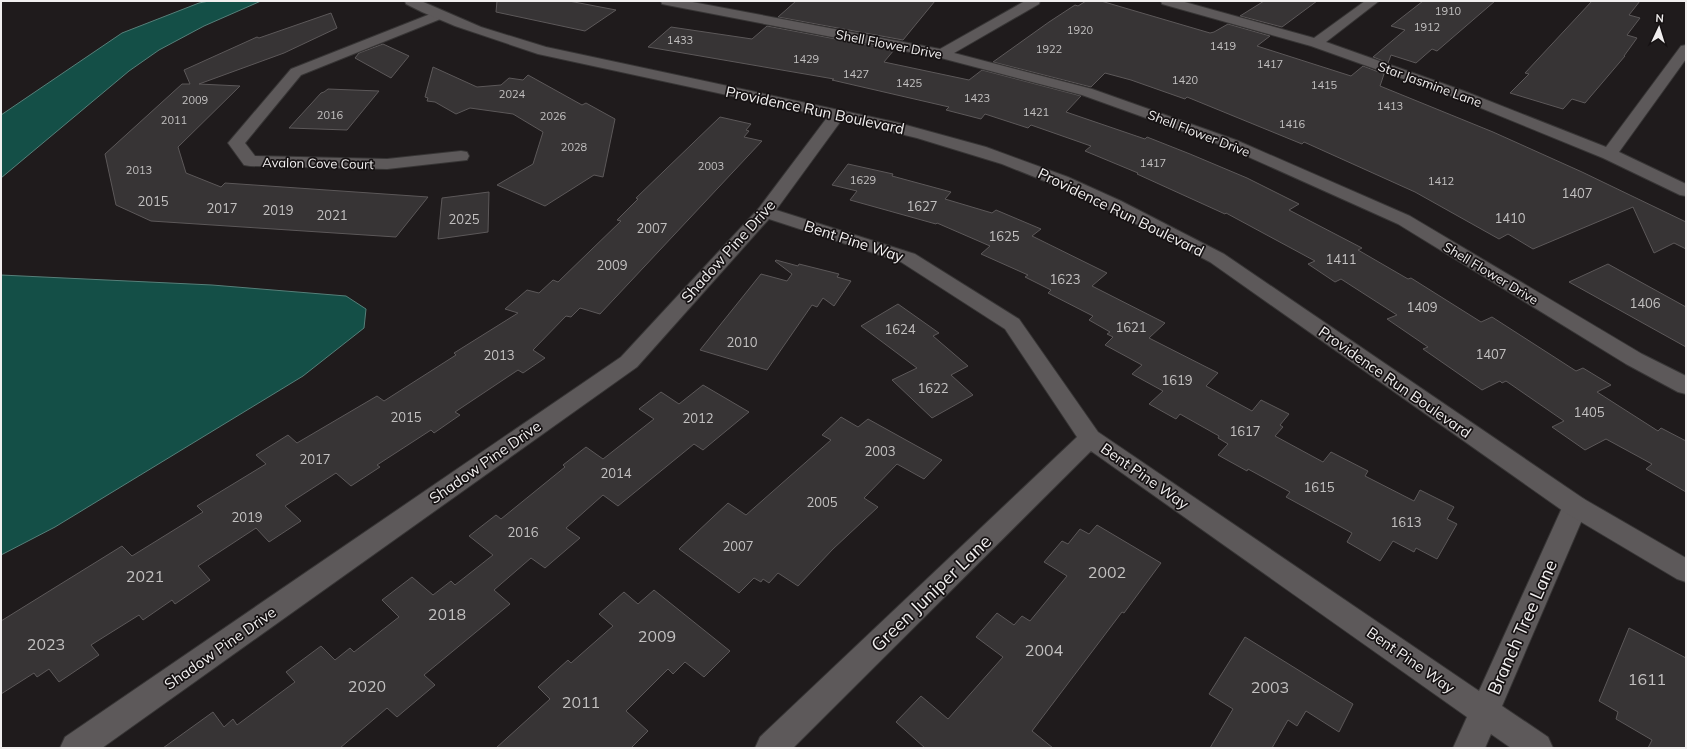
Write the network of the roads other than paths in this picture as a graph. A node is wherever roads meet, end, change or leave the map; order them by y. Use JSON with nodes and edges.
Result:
{"nodes":[{"id":1,"x":412,"y":1,"type":"edge"},
{"id":2,"x":667,"y":1,"type":"edge"},
{"id":3,"x":1034,"y":1,"type":"edge"},
{"id":4,"x":1167,"y":1,"type":"edge"},
{"id":5,"x":1373,"y":1,"type":"edge"},
{"id":6,"x":438,"y":15,"type":"junction"},
{"id":7,"x":1316,"y":44,"type":"junction"},
{"id":8,"x":1686,"y":49,"type":"edge"},
{"id":9,"x":942,"y":54,"type":"junction"},
{"id":10,"x":838,"y":114,"type":"junction"},
{"id":11,"x":1609,"y":154,"type":"junction"},
{"id":12,"x":461,"y":156,"type":"dead end"},
{"id":13,"x":1686,"y":190,"type":"edge"},
{"id":14,"x":766,"y":212,"type":"junction"},
{"id":15,"x":1686,"y":386,"type":"edge"},
{"id":16,"x":1090,"y":438,"type":"junction"},
{"id":17,"x":1575,"y":506,"type":"junction"},
{"id":18,"x":1686,"y":570,"type":"edge"},
{"id":19,"x":1486,"y":711,"type":"junction"},
{"id":20,"x":76,"y":748,"type":"edge"},
{"id":21,"x":771,"y":748,"type":"edge"},
{"id":22,"x":1469,"y":748,"type":"edge"},
{"id":23,"x":1537,"y":748,"type":"edge"}],
"edges":[{"from":1,"to":6,"type":"street","name":"Providence Run Boulevard"},
{"from":2,"to":9,"type":"street","name":"Shell Flower Drive"},
{"from":3,"to":9,"type":"street"},
{"from":4,"to":7,"type":"street","name":"Star Jasmine Lane"},
{"from":5,"to":7,"type":"street"},
{"from":6,"to":10,"type":"street","name":"Providence Run Boulevard"},
{"from":6,"to":12,"type":"street","name":"Avalon Cove Court"},
{"from":7,"to":11,"type":"street","name":"Star Jasmine Lane"},
{"from":8,"to":11,"type":"street"},
{"from":9,"to":15,"type":"street","name":"Shell Flower Drive"},
{"from":10,"to":14,"type":"street","name":"Shadow Pine Drive"},
{"from":10,"to":17,"type":"street","name":"Providence Run Boulevard"},
{"from":11,"to":13,"type":"street","name":"Star Jasmine Lane"},
{"from":14,"to":16,"type":"street","name":"Bent Pine Way"},
{"from":14,"to":20,"type":"street","name":"Shadow Pine Drive"},
{"from":16,"to":19,"type":"street","name":"Bent Pine Way"},
{"from":16,"to":21,"type":"street","name":"Green Juniper Lane"},
{"from":17,"to":18,"type":"street","name":"Providence Run Boulevard"},
{"from":17,"to":19,"type":"street","name":"Branch Tree Lane"},
{"from":19,"to":22,"type":"street","name":"Branch Tree Lane"},
{"from":19,"to":23,"type":"street","name":"Bent Pine Way"}]}
